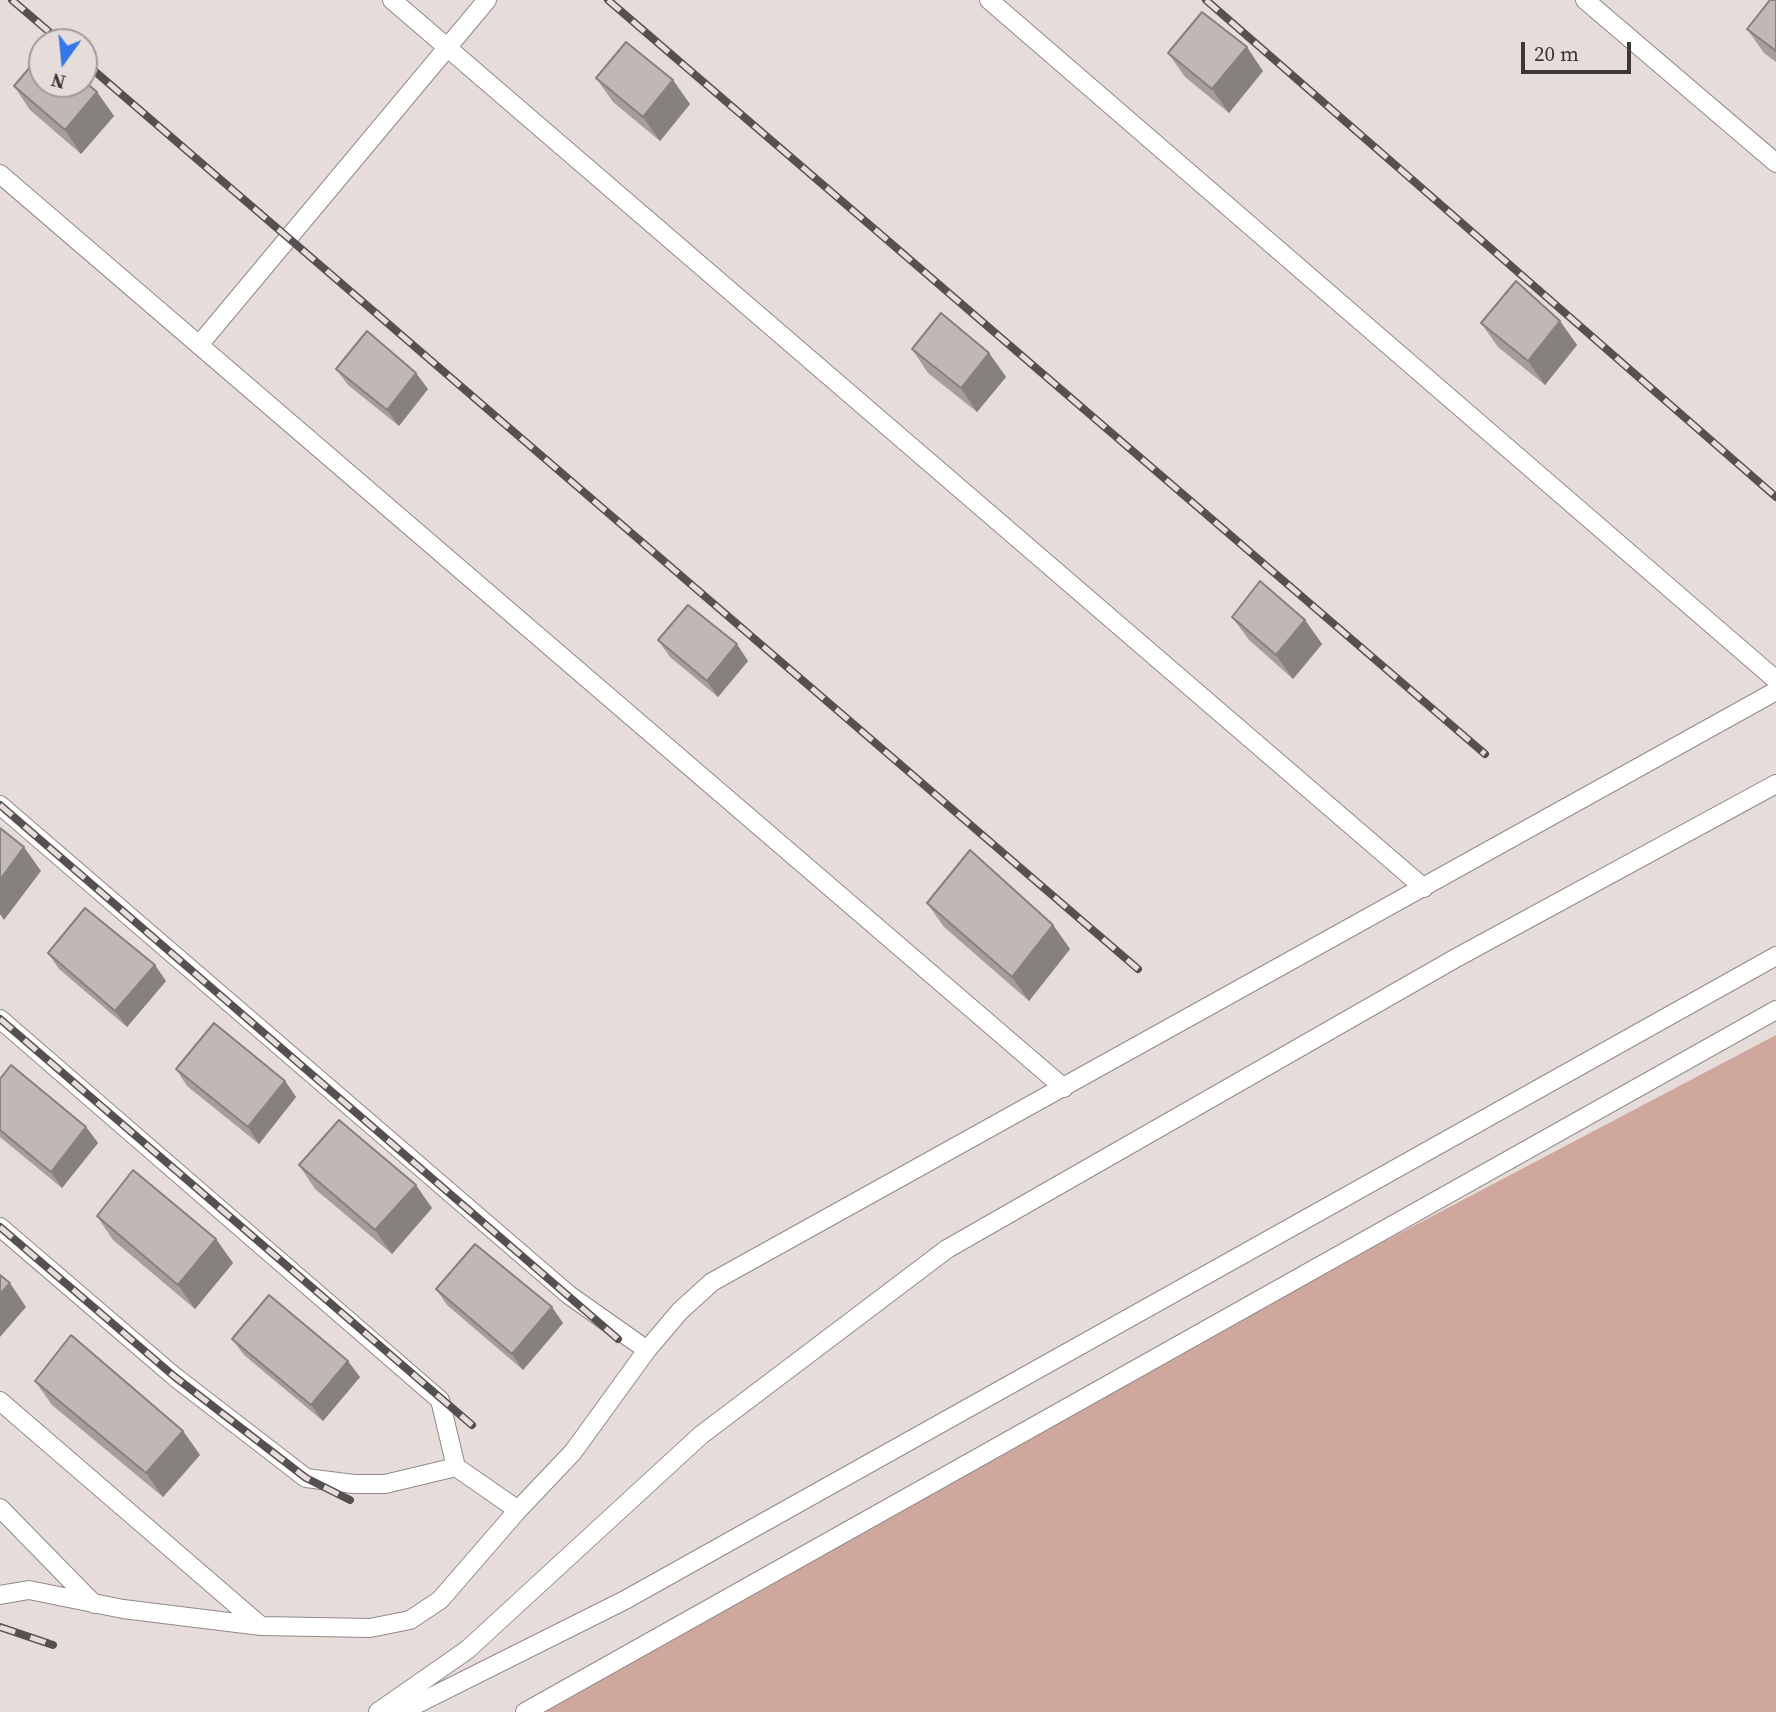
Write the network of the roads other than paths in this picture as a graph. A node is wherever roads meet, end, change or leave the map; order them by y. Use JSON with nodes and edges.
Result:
{"nodes":[{"id":1,"x":392,"y":0,"type":"edge"},
{"id":2,"x":487,"y":0,"type":"edge"},
{"id":3,"x":989,"y":0,"type":"edge"},
{"id":4,"x":1586,"y":0,"type":"edge"},
{"id":5,"x":447,"y":47,"type":"junction"},
{"id":6,"x":1776,"y":163,"type":"edge"},
{"id":7,"x":0,"y":174,"type":"edge"},
{"id":8,"x":198,"y":345,"type":"junction"},
{"id":9,"x":1776,"y":680,"type":"edge"},
{"id":10,"x":1776,"y":691,"type":"edge"},
{"id":11,"x":1776,"y":784,"type":"edge"},
{"id":12,"x":0,"y":805,"type":"edge"},
{"id":13,"x":1424,"y":888,"type":"junction"},
{"id":14,"x":1776,"y":956,"type":"edge"},
{"id":15,"x":1776,"y":1010,"type":"edge"},
{"id":16,"x":0,"y":1019,"type":"edge"},
{"id":17,"x":1064,"y":1088,"type":"junction"},
{"id":18,"x":0,"y":1227,"type":"edge"},
{"id":19,"x":647,"y":1350,"type":"junction"},
{"id":20,"x":0,"y":1401,"type":"edge"},
{"id":21,"x":456,"y":1467,"type":"junction"},
{"id":22,"x":0,"y":1508,"type":"edge"},
{"id":23,"x":518,"y":1510,"type":"junction"},
{"id":24,"x":0,"y":1595,"type":"edge"},
{"id":25,"x":94,"y":1604,"type":"junction"},
{"id":26,"x":261,"y":1626,"type":"junction"},
{"id":27,"x":378,"y":1712,"type":"edge"},
{"id":28,"x":401,"y":1712,"type":"edge"},
{"id":29,"x":525,"y":1712,"type":"edge"}],
"edges":[{"from":1,"to":5,"type":"lane"},
{"from":2,"to":5,"type":"lane"},
{"from":3,"to":9,"type":"lane"},
{"from":4,"to":6,"type":"lane"},
{"from":5,"to":8,"type":"lane"},
{"from":5,"to":13,"type":"lane"},
{"from":7,"to":8,"type":"lane"},
{"from":8,"to":17,"type":"lane"},
{"from":10,"to":13,"type":"lane"},
{"from":11,"to":27,"type":"lane"},
{"from":12,"to":19,"type":"lane"},
{"from":13,"to":17,"type":"lane"},
{"from":14,"to":28,"type":"lane"},
{"from":15,"to":29,"type":"lane"},
{"from":16,"to":21,"type":"lane"},
{"from":17,"to":19,"type":"lane"},
{"from":18,"to":21,"type":"lane"},
{"from":19,"to":23,"type":"lane"},
{"from":20,"to":26,"type":"lane"},
{"from":21,"to":23,"type":"lane"},
{"from":22,"to":25,"type":"lane"},
{"from":23,"to":26,"type":"lane"},
{"from":24,"to":25,"type":"lane"},
{"from":25,"to":26,"type":"lane"}]}
